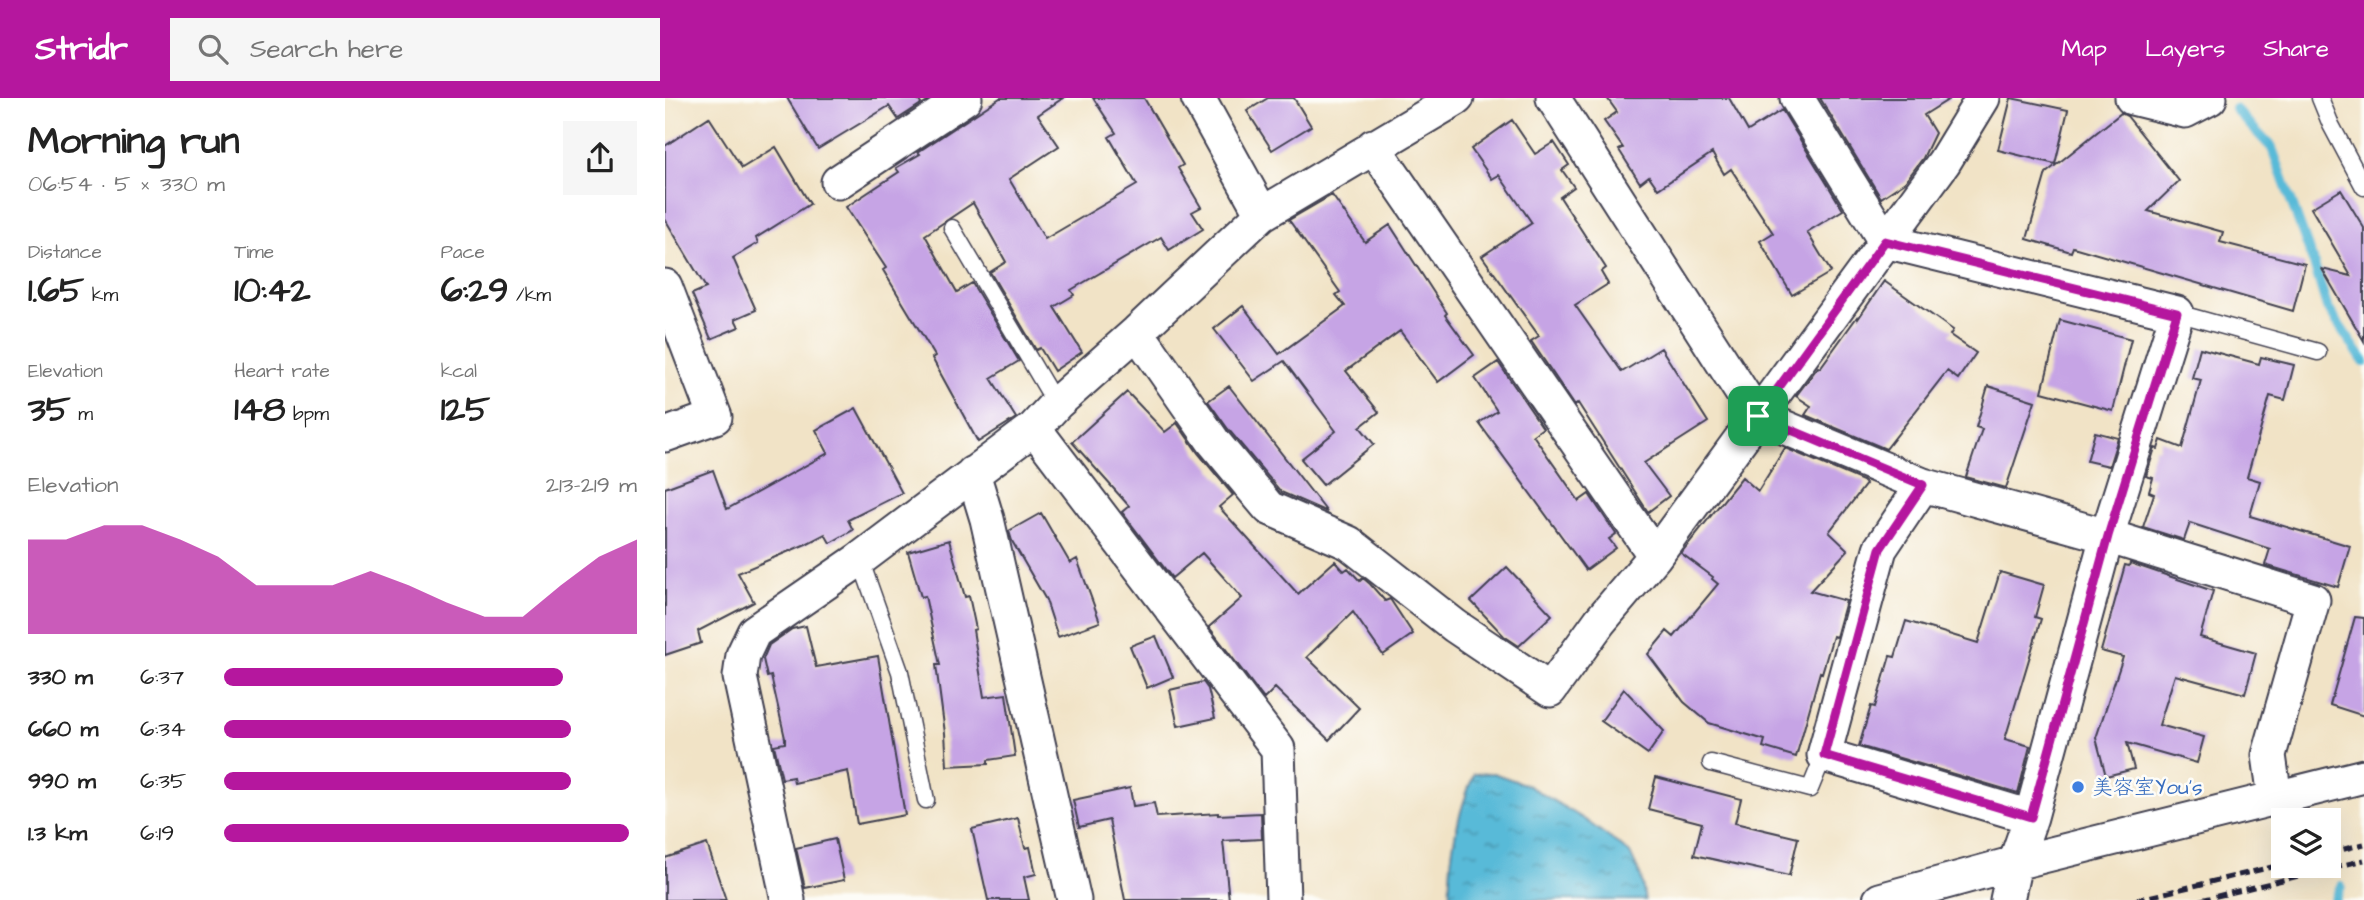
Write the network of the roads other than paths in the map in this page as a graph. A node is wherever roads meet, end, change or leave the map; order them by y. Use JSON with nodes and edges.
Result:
{"nodes":[{"id":1,"x":965,"y":98,"type":"edge"},
{"id":2,"x":1198,"y":98,"type":"edge"},
{"id":3,"x":1457,"y":98,"type":"edge"},
{"id":4,"x":1553,"y":98,"type":"edge"},
{"id":5,"x":1797,"y":98,"type":"edge"},
{"id":6,"x":1983,"y":98,"type":"edge"},
{"id":7,"x":2132,"y":98,"type":"edge"},
{"id":8,"x":2210,"y":98,"type":"edge"},
{"id":9,"x":2320,"y":98,"type":"edge"},
{"id":10,"x":1373,"y":146,"type":"junction"},
{"id":11,"x":838,"y":182,"type":"dead end"},
{"id":12,"x":2364,"y":187,"type":"edge"},
{"id":13,"x":1262,"y":214,"type":"junction"},
{"id":14,"x":952,"y":228,"type":"dead end"},
{"id":15,"x":1885,"y":241,"type":"junction"},
{"id":16,"x":665,"y":286,"type":"edge"},
{"id":17,"x":2177,"y":313,"type":"junction"},
{"id":18,"x":1137,"y":332,"type":"junction"},
{"id":19,"x":2318,"y":352,"type":"dead end"},
{"id":20,"x":1045,"y":416,"type":"junction"},
{"id":21,"x":1758,"y":416,"type":"junction"},
{"id":22,"x":665,"y":435,"type":"edge"},
{"id":23,"x":973,"y":473,"type":"junction"},
{"id":24,"x":1923,"y":485,"type":"junction"},
{"id":25,"x":2108,"y":536,"type":"junction"},
{"id":26,"x":1655,"y":556,"type":"junction"},
{"id":27,"x":860,"y":559,"type":"junction"},
{"id":28,"x":1824,"y":755,"type":"junction"},
{"id":29,"x":1711,"y":763,"type":"dead end"},
{"id":30,"x":2364,"y":776,"type":"edge"},
{"id":31,"x":2274,"y":798,"type":"junction"},
{"id":32,"x":926,"y":800,"type":"dead end"},
{"id":33,"x":2031,"y":817,"type":"junction"},
{"id":34,"x":2015,"y":863,"type":"junction"},
{"id":35,"x":788,"y":900,"type":"edge"},
{"id":36,"x":1074,"y":900,"type":"edge"},
{"id":37,"x":1283,"y":900,"type":"edge"},
{"id":38,"x":1880,"y":900,"type":"edge"},
{"id":39,"x":2007,"y":900,"type":"edge"}],
"edges":[{"from":1,"to":11,"type":"street"},
{"from":2,"to":13,"type":"street"},
{"from":3,"to":10,"type":"street"},
{"from":4,"to":21,"type":"street"},
{"from":5,"to":15,"type":"street"},
{"from":6,"to":15,"type":"street"},
{"from":7,"to":8,"type":"street"},
{"from":9,"to":12,"type":"lane"},
{"from":10,"to":13,"type":"street"},
{"from":10,"to":26,"type":"street"},
{"from":13,"to":18,"type":"street"},
{"from":14,"to":20,"type":"lane"},
{"from":15,"to":17,"type":"street"},
{"from":15,"to":21,"type":"street"},
{"from":16,"to":22,"type":"street"},
{"from":17,"to":19,"type":"lane"},
{"from":17,"to":25,"type":"street"},
{"from":18,"to":20,"type":"street"},
{"from":18,"to":26,"type":"street"},
{"from":20,"to":23,"type":"street"},
{"from":20,"to":37,"type":"street"},
{"from":21,"to":24,"type":"street"},
{"from":21,"to":26,"type":"street"},
{"from":23,"to":27,"type":"street"},
{"from":23,"to":36,"type":"street"},
{"from":24,"to":25,"type":"street"},
{"from":24,"to":28,"type":"street"},
{"from":25,"to":31,"type":"street"},
{"from":25,"to":33,"type":"street"},
{"from":27,"to":32,"type":"lane"},
{"from":27,"to":35,"type":"street"},
{"from":28,"to":29,"type":"lane"},
{"from":28,"to":33,"type":"street"},
{"from":30,"to":31,"type":"street"},
{"from":31,"to":34,"type":"street"},
{"from":33,"to":34,"type":"street"},
{"from":34,"to":38,"type":"street"},
{"from":34,"to":39,"type":"street"}]}
